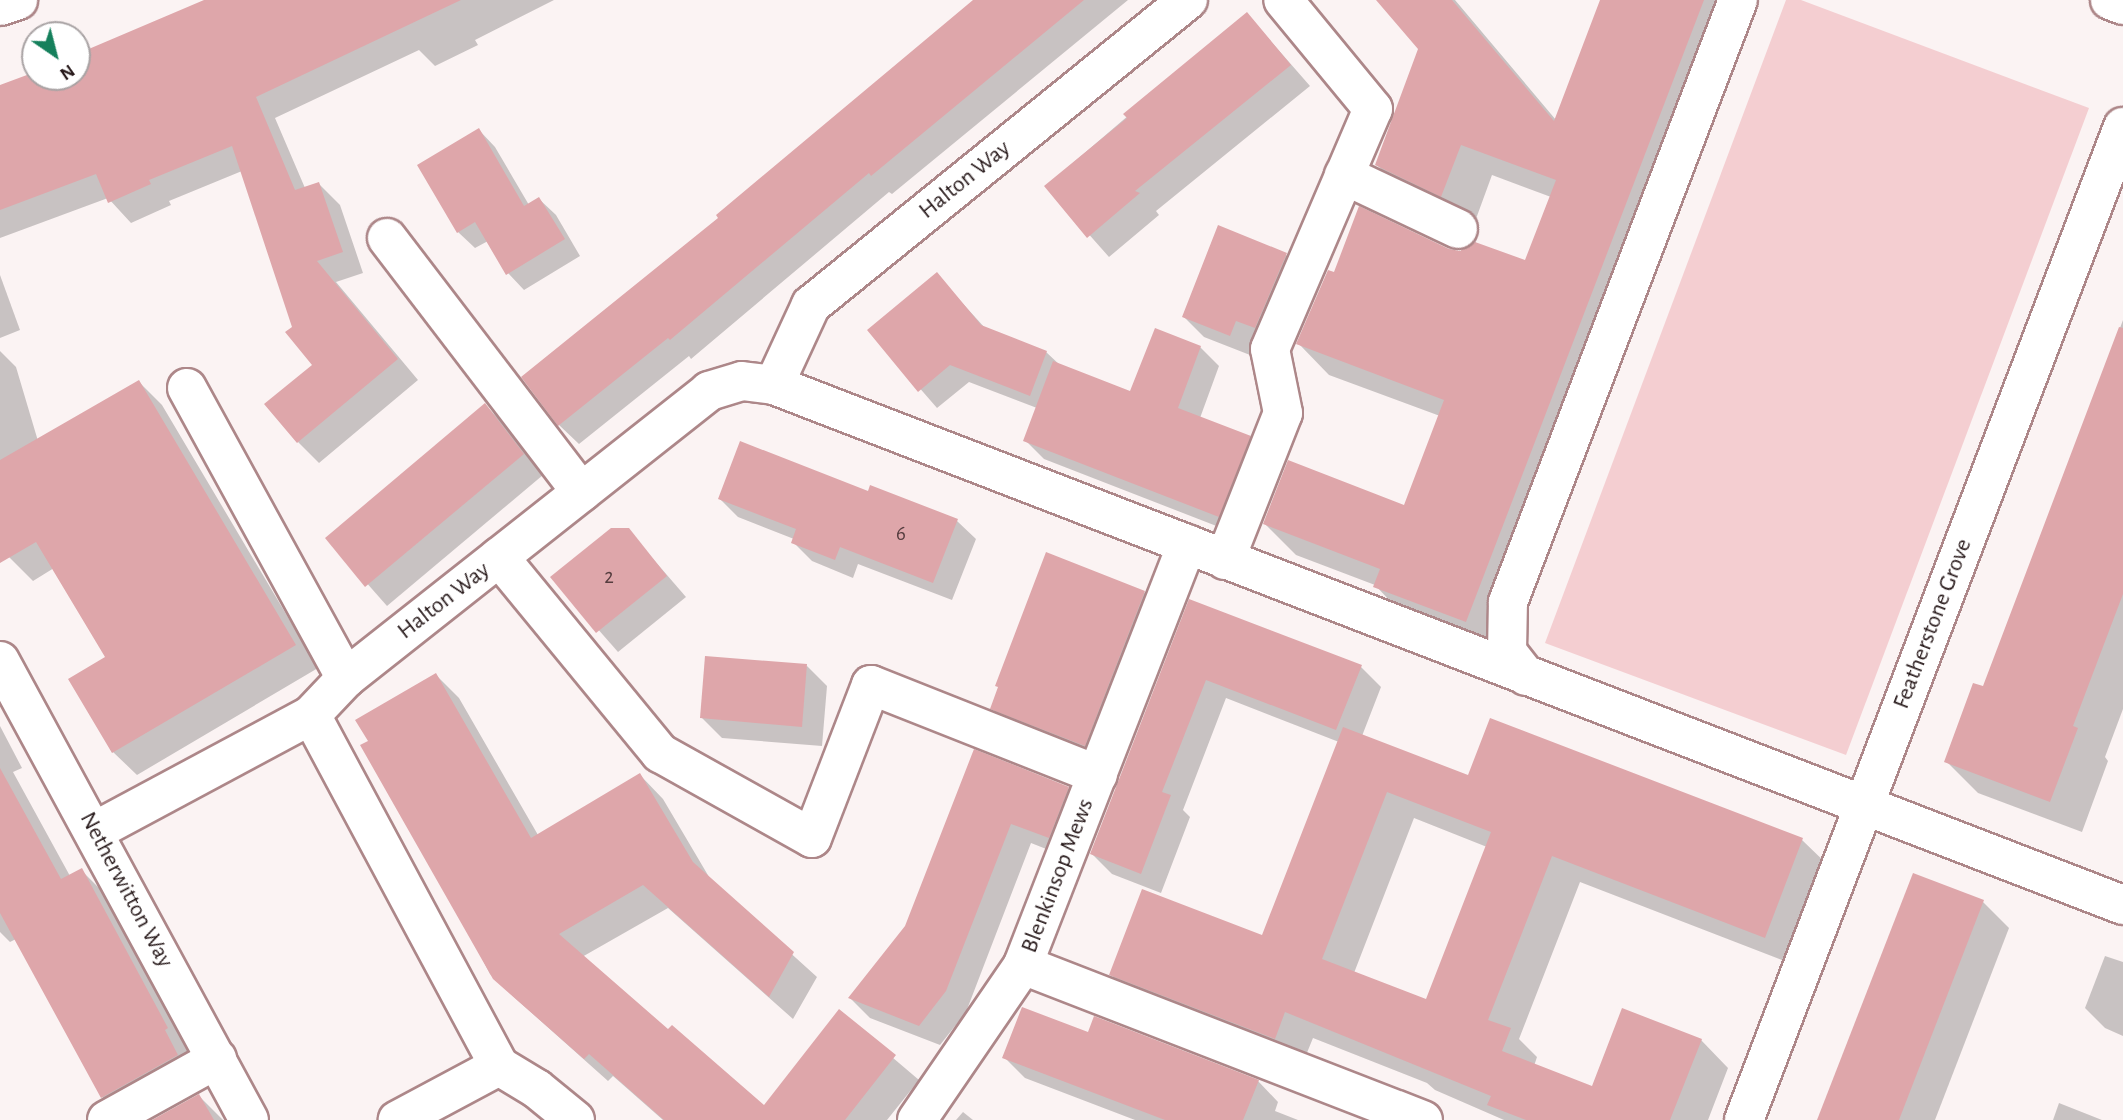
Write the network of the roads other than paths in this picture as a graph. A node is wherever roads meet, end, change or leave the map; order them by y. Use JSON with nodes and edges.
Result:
{"nodes":[{"id":1,"x":18,"y":0,"type":"edge"},
{"id":2,"x":1188,"y":0,"type":"edge"},
{"id":3,"x":1283,"y":0,"type":"edge"},
{"id":4,"x":1738,"y":0,"type":"edge"},
{"id":5,"x":2110,"y":0,"type":"edge"},
{"id":6,"x":2123,"y":5,"type":"edge"},
{"id":7,"x":0,"y":6,"type":"edge"},
{"id":8,"x":2123,"y":127,"type":"edge"},
{"id":9,"x":1344,"y":175,"type":"junction"},
{"id":10,"x":1458,"y":229,"type":"dead end"},
{"id":11,"x":387,"y":238,"type":"dead end"},
{"id":12,"x":774,"y":385,"type":"junction"},
{"id":13,"x":187,"y":388,"type":"dead end"},
{"id":14,"x":581,"y":492,"type":"junction"},
{"id":15,"x":1187,"y":544,"type":"junction"},
{"id":16,"x":499,"y":557,"type":"junction"},
{"id":17,"x":1225,"y":560,"type":"junction"},
{"id":18,"x":0,"y":661,"type":"edge"},
{"id":19,"x":1526,"y":676,"type":"junction"},
{"id":20,"x":346,"y":678,"type":"junction"},
{"id":21,"x":311,"y":715,"type":"junction"},
{"id":22,"x":1098,"y":775,"type":"junction"},
{"id":23,"x":1864,"y":806,"type":"junction"},
{"id":24,"x":95,"y":831,"type":"junction"},
{"id":25,"x":2123,"y":905,"type":"edge"},
{"id":26,"x":1023,"y":965,"type":"junction"},
{"id":27,"x":217,"y":1059,"type":"junction"},
{"id":28,"x":499,"y":1066,"type":"junction"},
{"id":29,"x":107,"y":1120,"type":"edge"},
{"id":30,"x":249,"y":1120,"type":"edge"},
{"id":31,"x":398,"y":1120,"type":"edge"},
{"id":32,"x":575,"y":1120,"type":"edge"},
{"id":33,"x":917,"y":1120,"type":"edge"},
{"id":34,"x":1423,"y":1120,"type":"edge"},
{"id":35,"x":1744,"y":1120,"type":"edge"}],
"edges":[{"from":1,"to":7,"type":"street"},
{"from":2,"to":12,"type":"street","name":"Halton Way"},
{"from":3,"to":9,"type":"street"},
{"from":4,"to":19,"type":"street"},
{"from":5,"to":6,"type":"street"},
{"from":8,"to":23,"type":"street","name":"Featherstone Grove"},
{"from":9,"to":10,"type":"street"},
{"from":9,"to":17,"type":"street"},
{"from":11,"to":14,"type":"street"},
{"from":12,"to":14,"type":"street","name":"Halton Way"},
{"from":12,"to":15,"type":"street","name":"Halton Way"},
{"from":13,"to":20,"type":"street"},
{"from":14,"to":16,"type":"street","name":"Halton Way"},
{"from":15,"to":17,"type":"street"},
{"from":15,"to":22,"type":"street","name":"Blenkinsop Mews"},
{"from":16,"to":20,"type":"street","name":"Halton Way"},
{"from":16,"to":22,"type":"street"},
{"from":17,"to":19,"type":"street"},
{"from":18,"to":24,"type":"street","name":"Netherwitton Way"},
{"from":19,"to":23,"type":"street"},
{"from":20,"to":21,"type":"street","name":"Halton Way"},
{"from":21,"to":24,"type":"street","name":"Halton Way"},
{"from":21,"to":28,"type":"street"},
{"from":22,"to":26,"type":"street","name":"Blenkinsop Mews"},
{"from":23,"to":25,"type":"street"},
{"from":23,"to":35,"type":"street","name":"Featherstone Grove"},
{"from":24,"to":27,"type":"street","name":"Netherwitton Way"},
{"from":26,"to":33,"type":"street"},
{"from":26,"to":34,"type":"street","name":"Blenkinsop Mews"},
{"from":27,"to":29,"type":"street"},
{"from":27,"to":30,"type":"street","name":"Netherwitton Way"},
{"from":28,"to":31,"type":"street"},
{"from":28,"to":32,"type":"street"}]}
